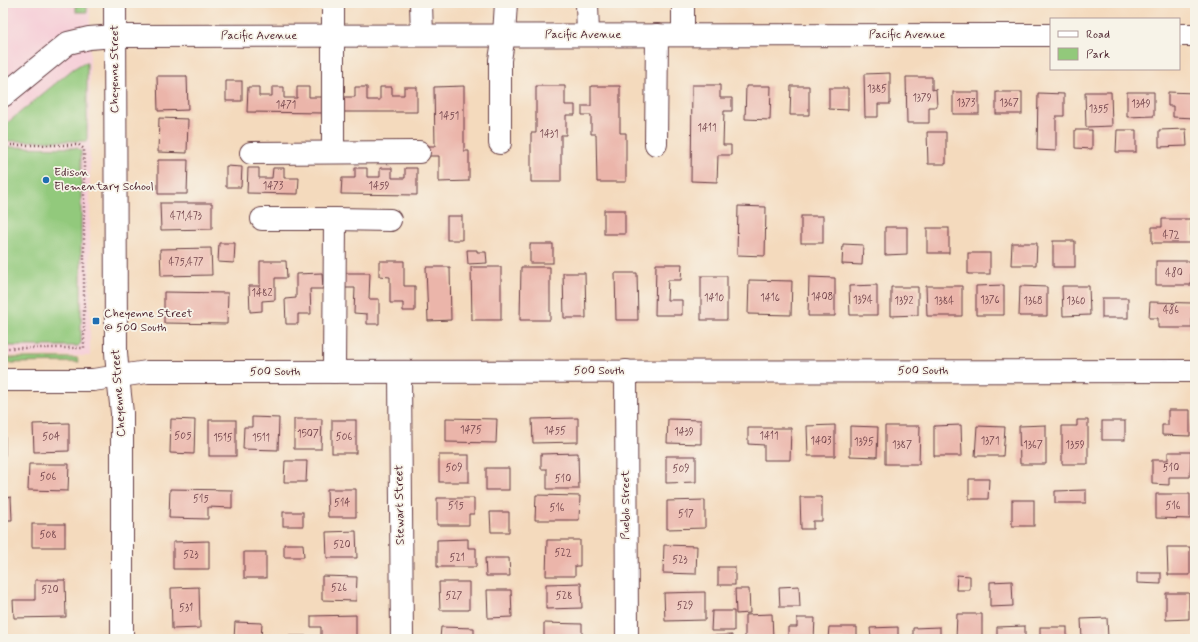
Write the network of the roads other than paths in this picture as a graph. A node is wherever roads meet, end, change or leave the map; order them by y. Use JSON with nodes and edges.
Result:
{"nodes":[{"id":1,"x":115,"y":3,"type":"edge"},
{"id":2,"x":332,"y":3,"type":"edge"},
{"id":3,"x":421,"y":3,"type":"edge"},
{"id":4,"x":506,"y":3,"type":"edge"},
{"id":5,"x":587,"y":3,"type":"edge"},
{"id":6,"x":683,"y":3,"type":"edge"},
{"id":7,"x":333,"y":35,"type":"junction"},
{"id":8,"x":422,"y":35,"type":"junction"},
{"id":9,"x":504,"y":35,"type":"junction"},
{"id":10,"x":588,"y":35,"type":"junction"},
{"id":11,"x":657,"y":35,"type":"junction"},
{"id":12,"x":683,"y":35,"type":"junction"},
{"id":13,"x":1050,"y":35,"type":"edge"},
{"id":14,"x":1180,"y":35,"type":"edge"},
{"id":15,"x":1195,"y":35,"type":"edge"},
{"id":16,"x":115,"y":36,"type":"junction"},
{"id":17,"x":3,"y":96,"type":"edge"},
{"id":18,"x":500,"y":143,"type":"dead end"},
{"id":19,"x":656,"y":144,"type":"dead end"},
{"id":20,"x":333,"y":152,"type":"junction"},
{"id":21,"x":419,"y":152,"type":"dead end"},
{"id":22,"x":250,"y":153,"type":"dead end"},
{"id":23,"x":262,"y":219,"type":"dead end"},
{"id":24,"x":335,"y":219,"type":"junction"},
{"id":25,"x":390,"y":220,"type":"dead end"},
{"id":26,"x":1195,"y":371,"type":"edge"},
{"id":27,"x":334,"y":372,"type":"junction"},
{"id":28,"x":400,"y":372,"type":"junction"},
{"id":29,"x":626,"y":372,"type":"junction"},
{"id":30,"x":118,"y":377,"type":"junction"},
{"id":31,"x":3,"y":380,"type":"edge"},
{"id":32,"x":122,"y":639,"type":"edge"},
{"id":33,"x":402,"y":639,"type":"edge"},
{"id":34,"x":627,"y":639,"type":"edge"}],
"edges":[{"from":1,"to":16,"type":"street","name":"Cheyenne Street"},
{"from":2,"to":7,"type":"street"},
{"from":3,"to":8,"type":"street"},
{"from":4,"to":9,"type":"street"},
{"from":5,"to":10,"type":"street"},
{"from":6,"to":12,"type":"street"},
{"from":7,"to":8,"type":"street","name":"Pacific Avenue"},
{"from":7,"to":16,"type":"street","name":"Pacific Avenue"},
{"from":7,"to":20,"type":"street"},
{"from":8,"to":9,"type":"street","name":"Pacific Avenue"},
{"from":9,"to":10,"type":"street","name":"Pacific Avenue"},
{"from":9,"to":18,"type":"street"},
{"from":10,"to":11,"type":"street","name":"Pacific Avenue"},
{"from":11,"to":12,"type":"street","name":"Pacific Avenue"},
{"from":11,"to":19,"type":"street"},
{"from":12,"to":13,"type":"street","name":"Pacific Avenue"},
{"from":14,"to":15,"type":"street"},
{"from":16,"to":17,"type":"street","name":"Pacific Avenue"},
{"from":16,"to":30,"type":"street","name":"Cheyenne Street"},
{"from":20,"to":21,"type":"street"},
{"from":20,"to":22,"type":"street"},
{"from":23,"to":24,"type":"street"},
{"from":24,"to":25,"type":"street"},
{"from":24,"to":27,"type":"street"},
{"from":26,"to":29,"type":"street","name":"500 South"},
{"from":27,"to":28,"type":"street","name":"500 South"},
{"from":27,"to":30,"type":"street","name":"500 South"},
{"from":28,"to":29,"type":"street","name":"500 South"},
{"from":28,"to":33,"type":"street","name":"Stewart Street"},
{"from":29,"to":34,"type":"street","name":"Pueblo Street"},
{"from":30,"to":31,"type":"street","name":"500 South"},
{"from":30,"to":32,"type":"street","name":"Cheyenne Street"}]}
